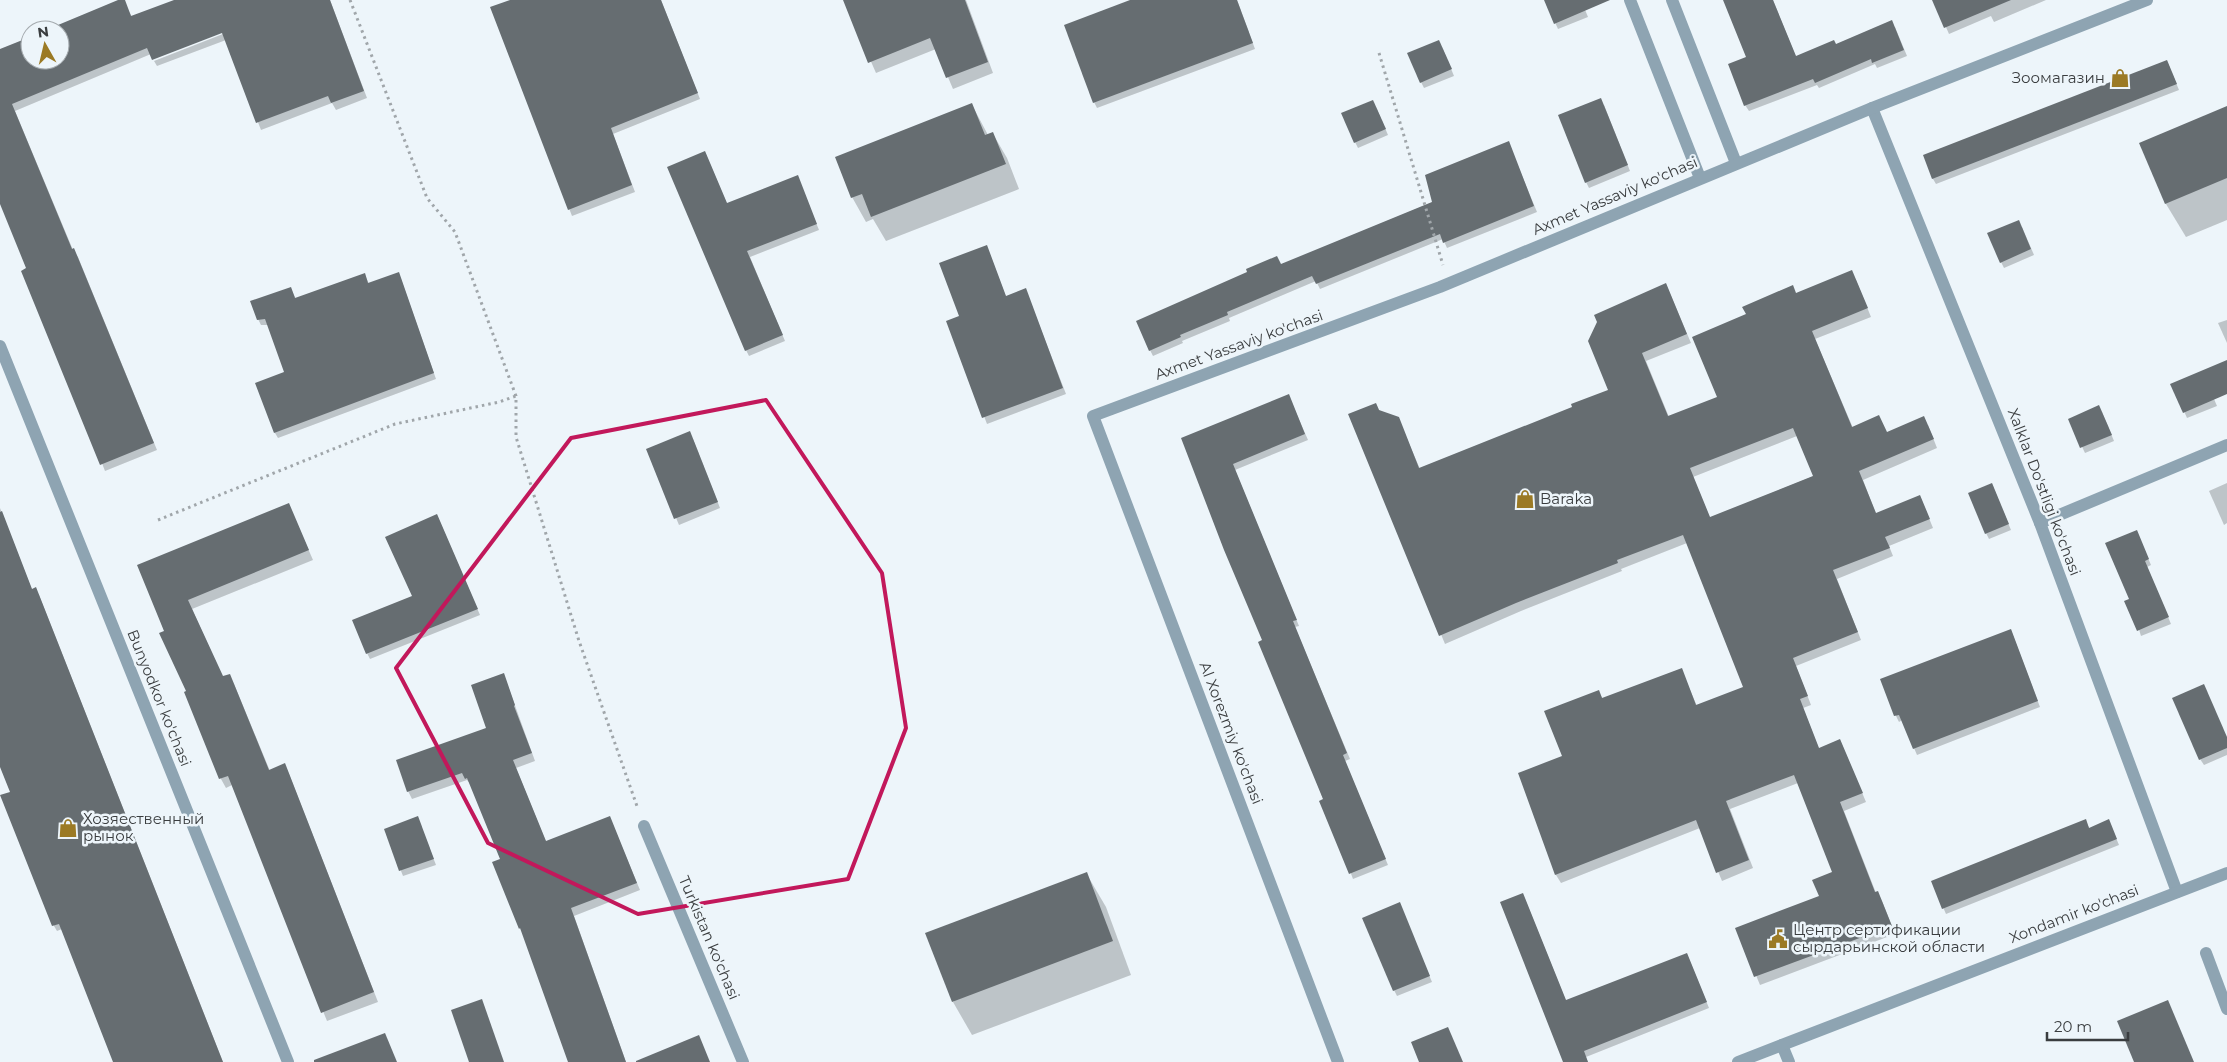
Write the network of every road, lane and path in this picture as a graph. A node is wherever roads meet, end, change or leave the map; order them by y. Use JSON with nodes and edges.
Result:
{"nodes":[{"id":1,"x":350,"y":0,"type":"edge"},
{"id":2,"x":1630,"y":0,"type":"edge"},
{"id":3,"x":1672,"y":0,"type":"edge"},
{"id":4,"x":2147,"y":0,"type":"edge"},
{"id":5,"x":1379,"y":53,"type":"dead end"},
{"id":6,"x":1872,"y":108,"type":"junction"},
{"id":7,"x":1736,"y":164,"type":"junction"},
{"id":8,"x":1700,"y":178,"type":"junction"},
{"id":9,"x":1449,"y":283,"type":"junction"},
{"id":10,"x":0,"y":346,"type":"edge"},
{"id":11,"x":516,"y":396,"type":"junction"},
{"id":12,"x":1093,"y":416,"type":"joint"},
{"id":13,"x":2227,"y":445,"type":"edge"},
{"id":14,"x":158,"y":520,"type":"dead end"},
{"id":15,"x":2040,"y":523,"type":"junction"},
{"id":16,"x":644,"y":826,"type":"joint"},
{"id":17,"x":2227,"y":873,"type":"edge"},
{"id":18,"x":2178,"y":892,"type":"junction"},
{"id":19,"x":2206,"y":953,"type":"dead end"},
{"id":20,"x":2227,"y":1009,"type":"edge"},
{"id":21,"x":1782,"y":1045,"type":"junction"},
{"id":22,"x":288,"y":1062,"type":"edge"},
{"id":23,"x":743,"y":1062,"type":"edge"},
{"id":24,"x":1338,"y":1062,"type":"edge"},
{"id":25,"x":1738,"y":1062,"type":"edge"},
{"id":26,"x":1789,"y":1062,"type":"edge"}],
"edges":[{"from":1,"to":11,"type":"path"},
{"from":2,"to":8,"type":"street"},
{"from":3,"to":7,"type":"street"},
{"from":4,"to":6,"type":"street","name":"Axmet Yassaviy ko'chasi"},
{"from":5,"to":9,"type":"path"},
{"from":6,"to":7,"type":"street","name":"Axmet Yassaviy ko'chasi"},
{"from":6,"to":15,"type":"street","name":"Xalklar Do'stligi ko'chasi"},
{"from":7,"to":8,"type":"street","name":"Axmet Yassaviy ko'chasi"},
{"from":8,"to":9,"type":"street","name":"Axmet Yassaviy ko'chasi"},
{"from":9,"to":12,"type":"street","name":"Axmet Yassaviy ko'chasi"},
{"from":10,"to":22,"type":"street","name":"Bunyodkor ko'chasi"},
{"from":11,"to":14,"type":"path"},
{"from":11,"to":16,"type":"path"},
{"from":12,"to":24,"type":"street","name":"Al Xorezmiy ko'chasi"},
{"from":13,"to":15,"type":"street"},
{"from":15,"to":18,"type":"street","name":"Xalklar Do'stligi ko'chasi"},
{"from":16,"to":23,"type":"street","name":"Turkistan ko'chasi"},
{"from":17,"to":18,"type":"street","name":"Xondamir ko'chasi"},
{"from":18,"to":21,"type":"street","name":"Xondamir ko'chasi"},
{"from":19,"to":20,"type":"street"},
{"from":21,"to":25,"type":"street","name":"Xondamir ko'chasi"},
{"from":21,"to":26,"type":"street"}]}
